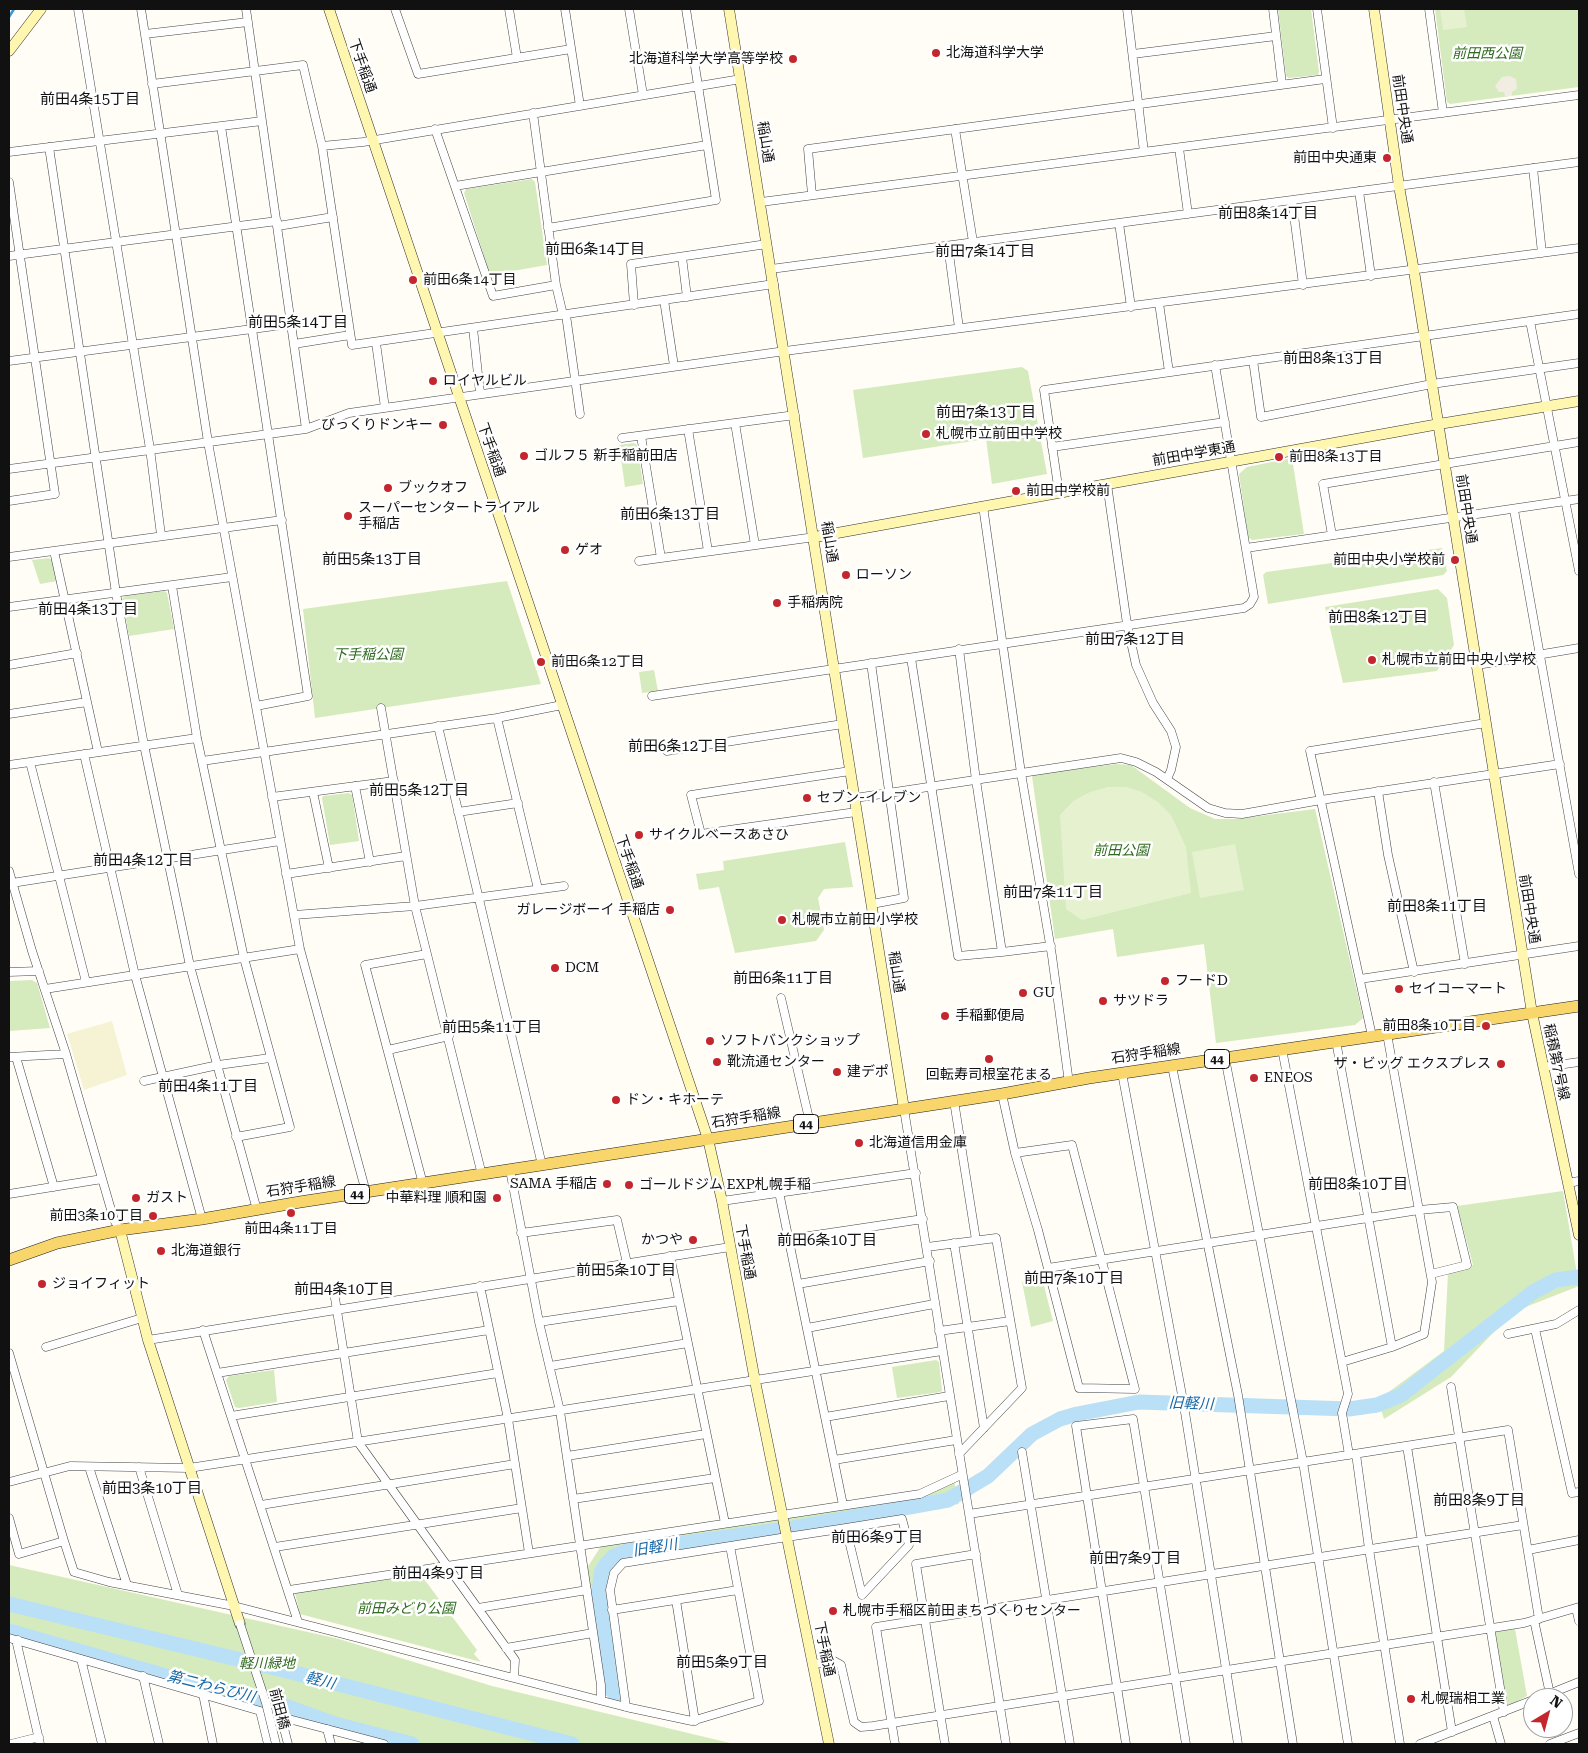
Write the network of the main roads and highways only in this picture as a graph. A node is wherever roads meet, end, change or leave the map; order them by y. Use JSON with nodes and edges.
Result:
{"nodes":[{"id":1,"x":1579,"y":1006,"type":"edge"},
{"id":2,"x":9,"y":1260,"type":"edge"}],
"edges":[{"from":1,"to":2,"type":"main road","name":"石狩手稲線","number":"44"}]}
